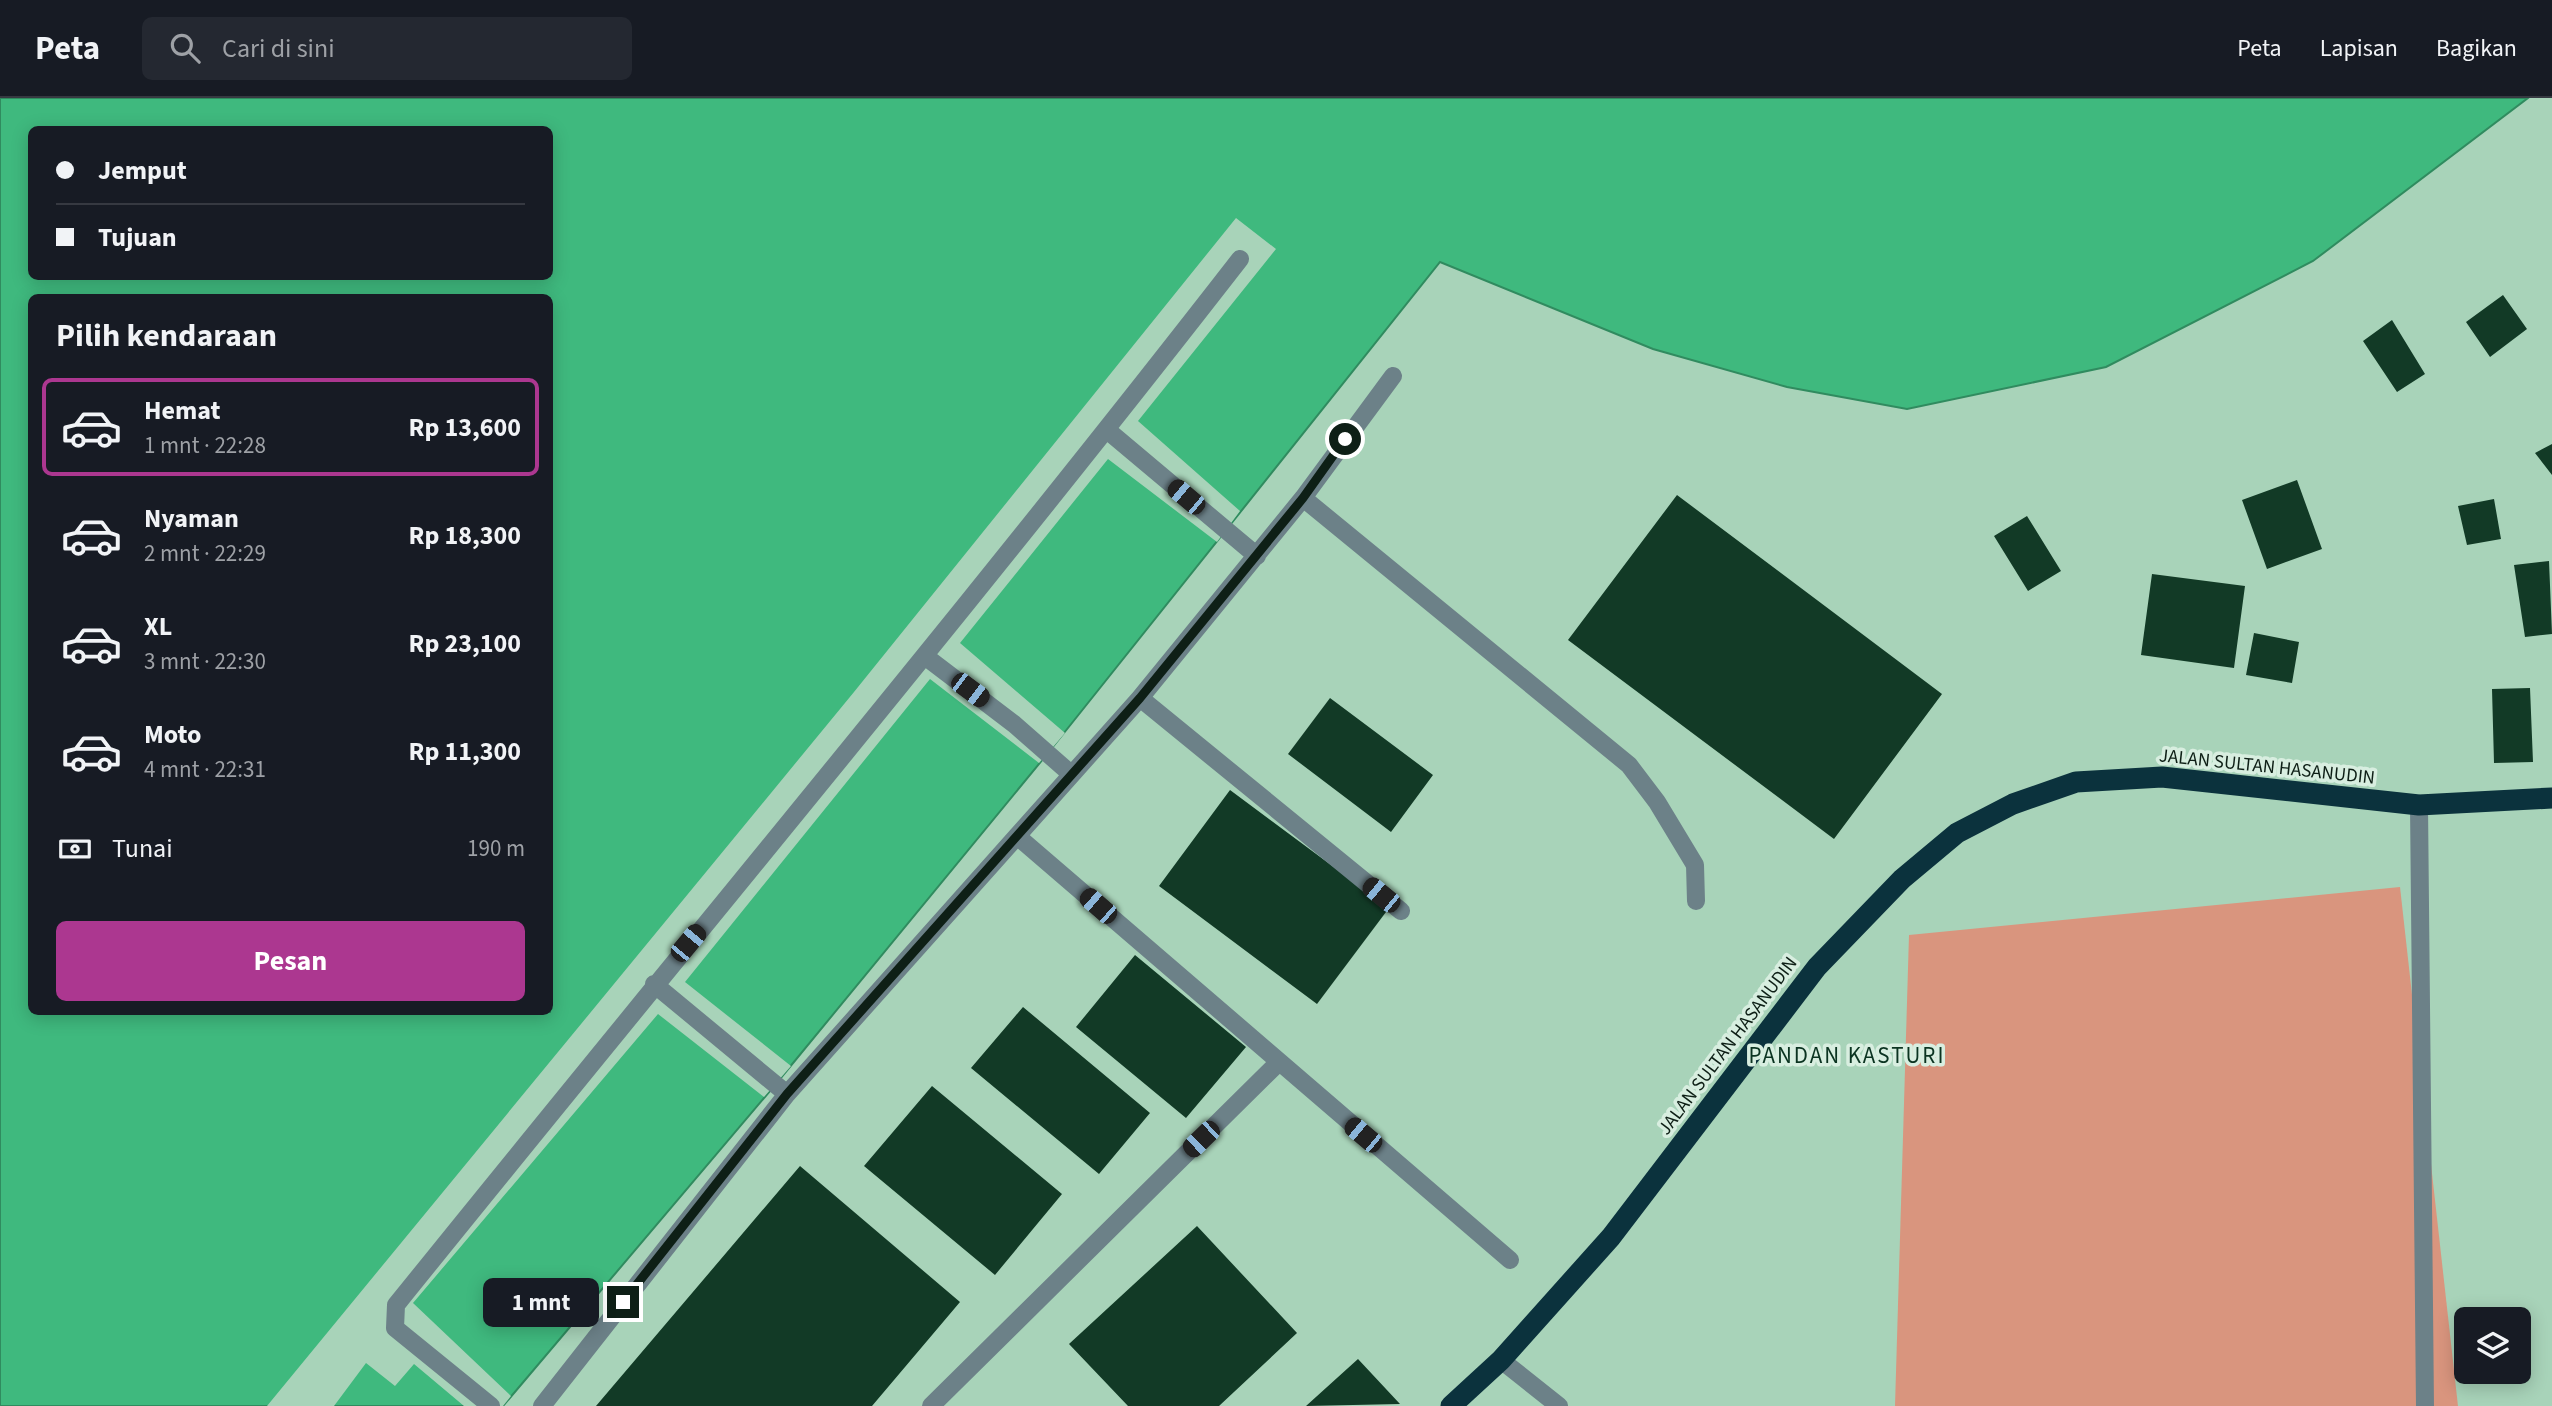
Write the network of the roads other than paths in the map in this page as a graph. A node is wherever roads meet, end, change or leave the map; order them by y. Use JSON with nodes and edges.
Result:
{"nodes":[{"id":1,"x":1240,"y":259,"type":"dead end"},
{"id":2,"x":1393,"y":376,"type":"dead end"},
{"id":3,"x":1107,"y":430,"type":"junction"},
{"id":4,"x":1303,"y":498,"type":"junction"},
{"id":5,"x":1257,"y":556,"type":"junction"},
{"id":6,"x":926,"y":657,"type":"junction"},
{"id":7,"x":1140,"y":698,"type":"junction"},
{"id":8,"x":1071,"y":774,"type":"junction"},
{"id":9,"x":2552,"y":798,"type":"edge"},
{"id":10,"x":2419,"y":805,"type":"junction"},
{"id":11,"x":1017,"y":836,"type":"junction"},
{"id":12,"x":1696,"y":901,"type":"dead end"},
{"id":13,"x":1401,"y":911,"type":"dead end"},
{"id":14,"x":654,"y":984,"type":"junction"},
{"id":15,"x":1278,"y":1063,"type":"junction"},
{"id":16,"x":787,"y":1094,"type":"junction"},
{"id":17,"x":1510,"y":1260,"type":"dead end"},
{"id":18,"x":1501,"y":1360,"type":"junction"},
{"id":19,"x":491,"y":1406,"type":"edge"},
{"id":20,"x":542,"y":1406,"type":"edge"},
{"id":21,"x":931,"y":1406,"type":"edge"},
{"id":22,"x":1451,"y":1406,"type":"edge"},
{"id":23,"x":1559,"y":1406,"type":"edge"},
{"id":24,"x":2425,"y":1406,"type":"edge"}],
"edges":[{"from":1,"to":3,"type":"street"},
{"from":2,"to":4,"type":"street"},
{"from":3,"to":5,"type":"street"},
{"from":3,"to":6,"type":"street"},
{"from":4,"to":5,"type":"street"},
{"from":4,"to":12,"type":"street"},
{"from":5,"to":7,"type":"street"},
{"from":6,"to":8,"type":"street"},
{"from":6,"to":14,"type":"street"},
{"from":7,"to":8,"type":"street"},
{"from":7,"to":13,"type":"street"},
{"from":8,"to":11,"type":"street"},
{"from":9,"to":10,"type":"highway","name":"JALAN SULTAN HASANUDIN"},
{"from":10,"to":18,"type":"highway","name":"JALAN SULTAN HASANUDIN"},
{"from":10,"to":24,"type":"street"},
{"from":11,"to":15,"type":"street"},
{"from":11,"to":16,"type":"street"},
{"from":14,"to":16,"type":"street"},
{"from":14,"to":19,"type":"street"},
{"from":15,"to":17,"type":"street"},
{"from":15,"to":21,"type":"street"},
{"from":16,"to":20,"type":"street"},
{"from":18,"to":22,"type":"highway","name":"JALAN SULTAN HASANUDIN"},
{"from":18,"to":23,"type":"street"}]}
